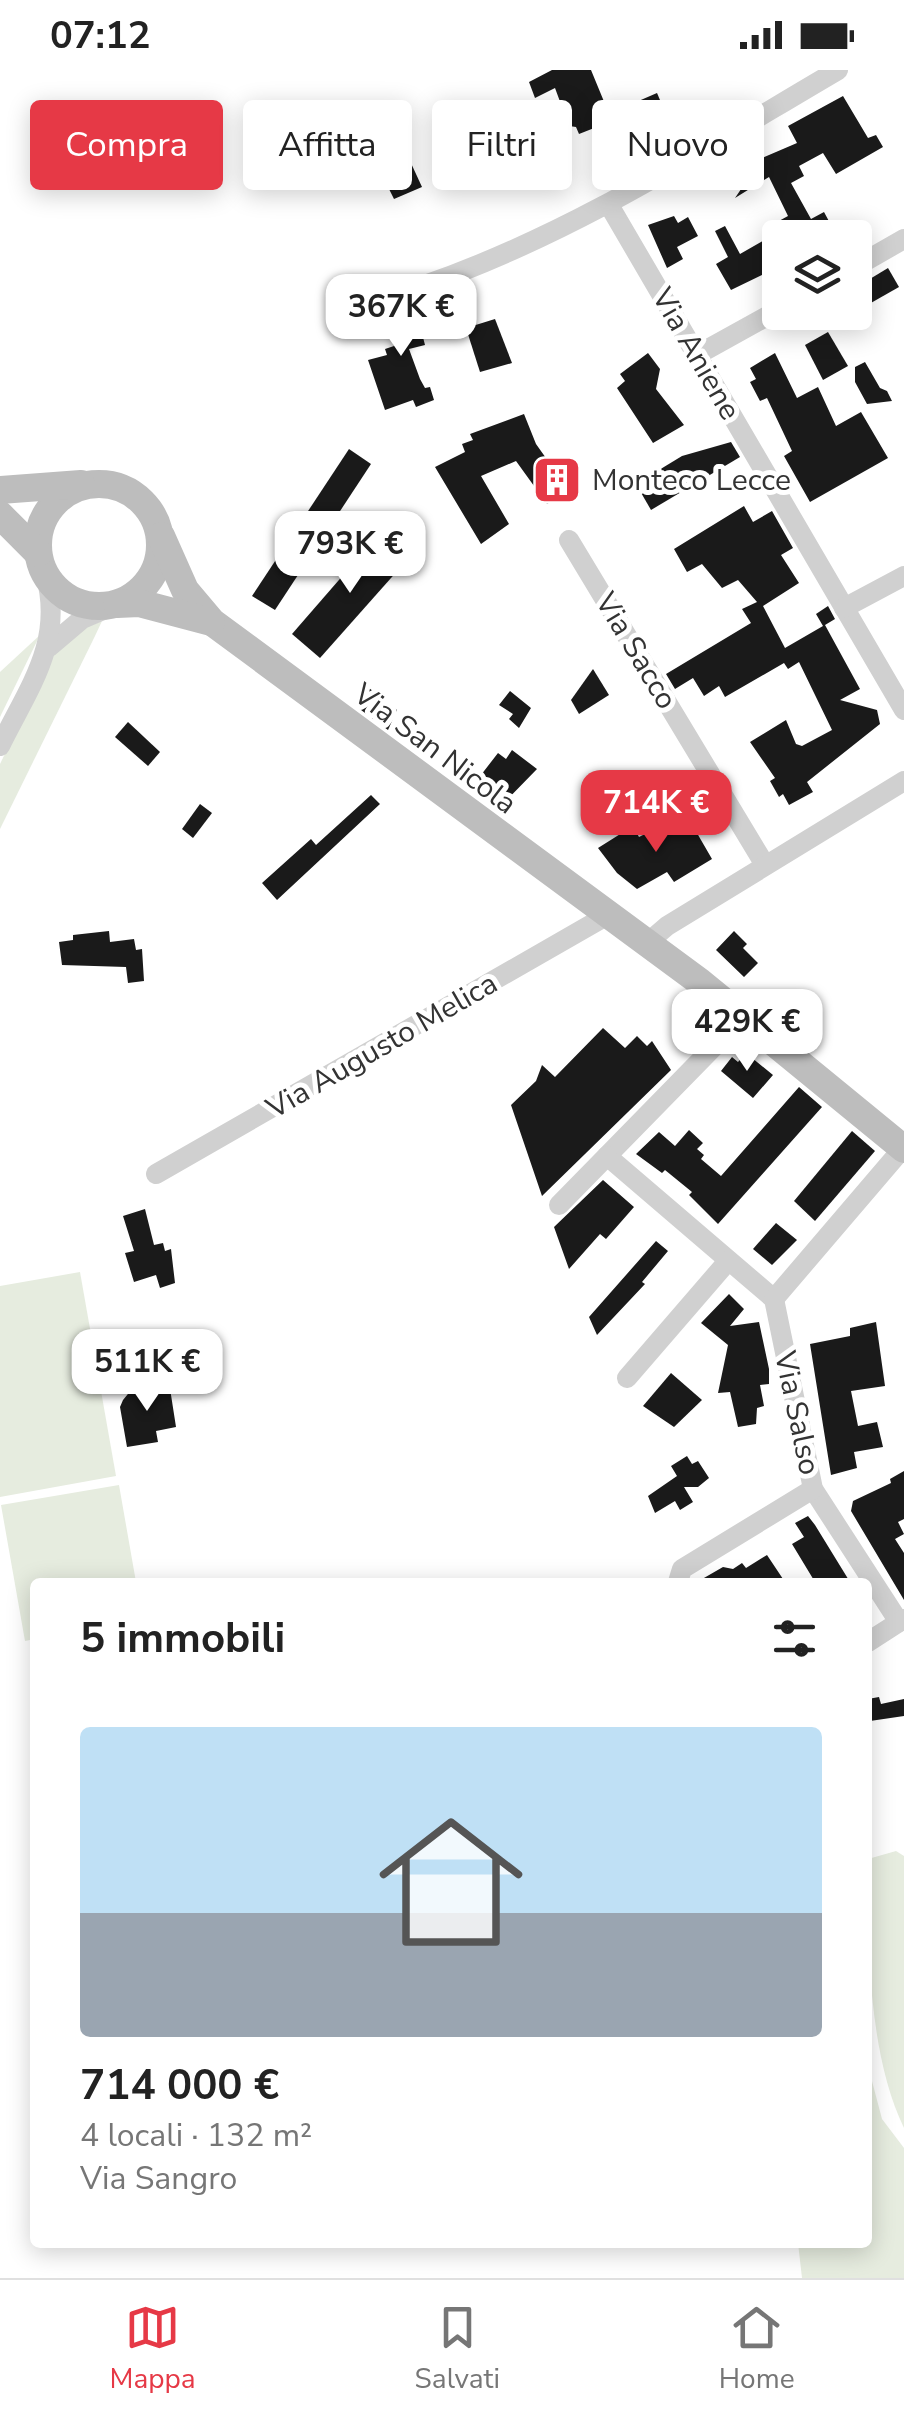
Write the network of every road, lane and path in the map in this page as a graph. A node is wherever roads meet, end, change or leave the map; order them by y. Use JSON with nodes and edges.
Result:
{"nodes":[{"id":1,"x":838,"y":70,"type":"edge"},
{"id":2,"x":609,"y":205,"type":"junction"},
{"id":3,"x":903,"y":242,"type":"edge"},
{"id":4,"x":872,"y":258,"type":"edge"},
{"id":5,"x":422,"y":286,"type":"dead end"},
{"id":6,"x":762,"y":319,"type":"edge"},
{"id":7,"x":697,"y":355,"type":"junction"},
{"id":8,"x":87,"y":484,"type":"junction"},
{"id":9,"x":0,"y":490,"type":"edge"},
{"id":10,"x":0,"y":516,"type":"edge"},
{"id":11,"x":161,"y":536,"type":"junction"},
{"id":12,"x":569,"y":540,"type":"dead end"},
{"id":13,"x":41,"y":563,"type":"junction"},
{"id":14,"x":904,"y":576,"type":"edge"},
{"id":15,"x":117,"y":604,"type":"junction"},
{"id":16,"x":844,"y":608,"type":"junction"},
{"id":17,"x":212,"y":622,"type":"junction"},
{"id":18,"x":48,"y":648,"type":"junction"},
{"id":19,"x":904,"y":710,"type":"edge"},
{"id":20,"x":0,"y":746,"type":"edge"},
{"id":21,"x":904,"y":780,"type":"edge"},
{"id":22,"x":765,"y":865,"type":"junction"},
{"id":23,"x":606,"y":916,"type":"junction"},
{"id":24,"x":645,"y":945,"type":"junction"},
{"id":25,"x":743,"y":1017,"type":"junction"},
{"id":26,"x":904,"y":1148,"type":"edge"},
{"id":27,"x":607,"y":1156,"type":"junction"},
{"id":28,"x":156,"y":1174,"type":"dead end"},
{"id":29,"x":559,"y":1205,"type":"dead end"},
{"id":30,"x":728,"y":1261,"type":"junction"},
{"id":31,"x":774,"y":1299,"type":"junction"},
{"id":32,"x":628,"y":1378,"type":"dead end"},
{"id":33,"x":813,"y":1489,"type":"junction"},
{"id":34,"x":679,"y":1578,"type":"edge"},
{"id":35,"x":902,"y":1621,"type":"edge"},
{"id":36,"x":872,"y":1640,"type":"edge"}],
"edges":[{"from":1,"to":2,"type":"street"},
{"from":2,"to":5,"type":"street"},
{"from":2,"to":7,"type":"street","name":"Via Aniene"},
{"from":3,"to":4,"type":"street"},
{"from":6,"to":7,"type":"street"},
{"from":7,"to":16,"type":"street","name":"Via Aniene"},
{"from":8,"to":9,"type":"street","name":"Via San Nicola"},
{"from":8,"to":11,"type":"street","name":"Via San Nicola"},
{"from":8,"to":13,"type":"street"},
{"from":10,"to":13,"type":"street","name":"Via San Nicola"},
{"from":11,"to":15,"type":"street"},
{"from":11,"to":17,"type":"street","name":"Via San Nicola"},
{"from":12,"to":22,"type":"street","name":"Via Sacco"},
{"from":13,"to":15,"type":"street","name":"Via San Nicola"},
{"from":13,"to":18,"type":"street"},
{"from":14,"to":16,"type":"street"},
{"from":15,"to":17,"type":"street","name":"Via San Nicola"},
{"from":15,"to":18,"type":"street"},
{"from":16,"to":19,"type":"street","name":"Via Aniene"},
{"from":17,"to":23,"type":"street","name":"Via San Nicola"},
{"from":18,"to":20,"type":"street"},
{"from":21,"to":22,"type":"street"},
{"from":22,"to":24,"type":"street"},
{"from":23,"to":24,"type":"street","name":"Via San Nicola"},
{"from":23,"to":28,"type":"street","name":"Via Augusto Melica"},
{"from":24,"to":25,"type":"street","name":"Via San Nicola"},
{"from":25,"to":26,"type":"street","name":"Via San Nicola"},
{"from":25,"to":27,"type":"street"},
{"from":26,"to":31,"type":"street"},
{"from":27,"to":29,"type":"street"},
{"from":27,"to":30,"type":"street"},
{"from":30,"to":31,"type":"street"},
{"from":30,"to":32,"type":"street"},
{"from":31,"to":33,"type":"street","name":"Via Salso"},
{"from":33,"to":34,"type":"street"},
{"from":33,"to":35,"type":"street","name":"Via Salso"},
{"from":35,"to":36,"type":"street"}]}
